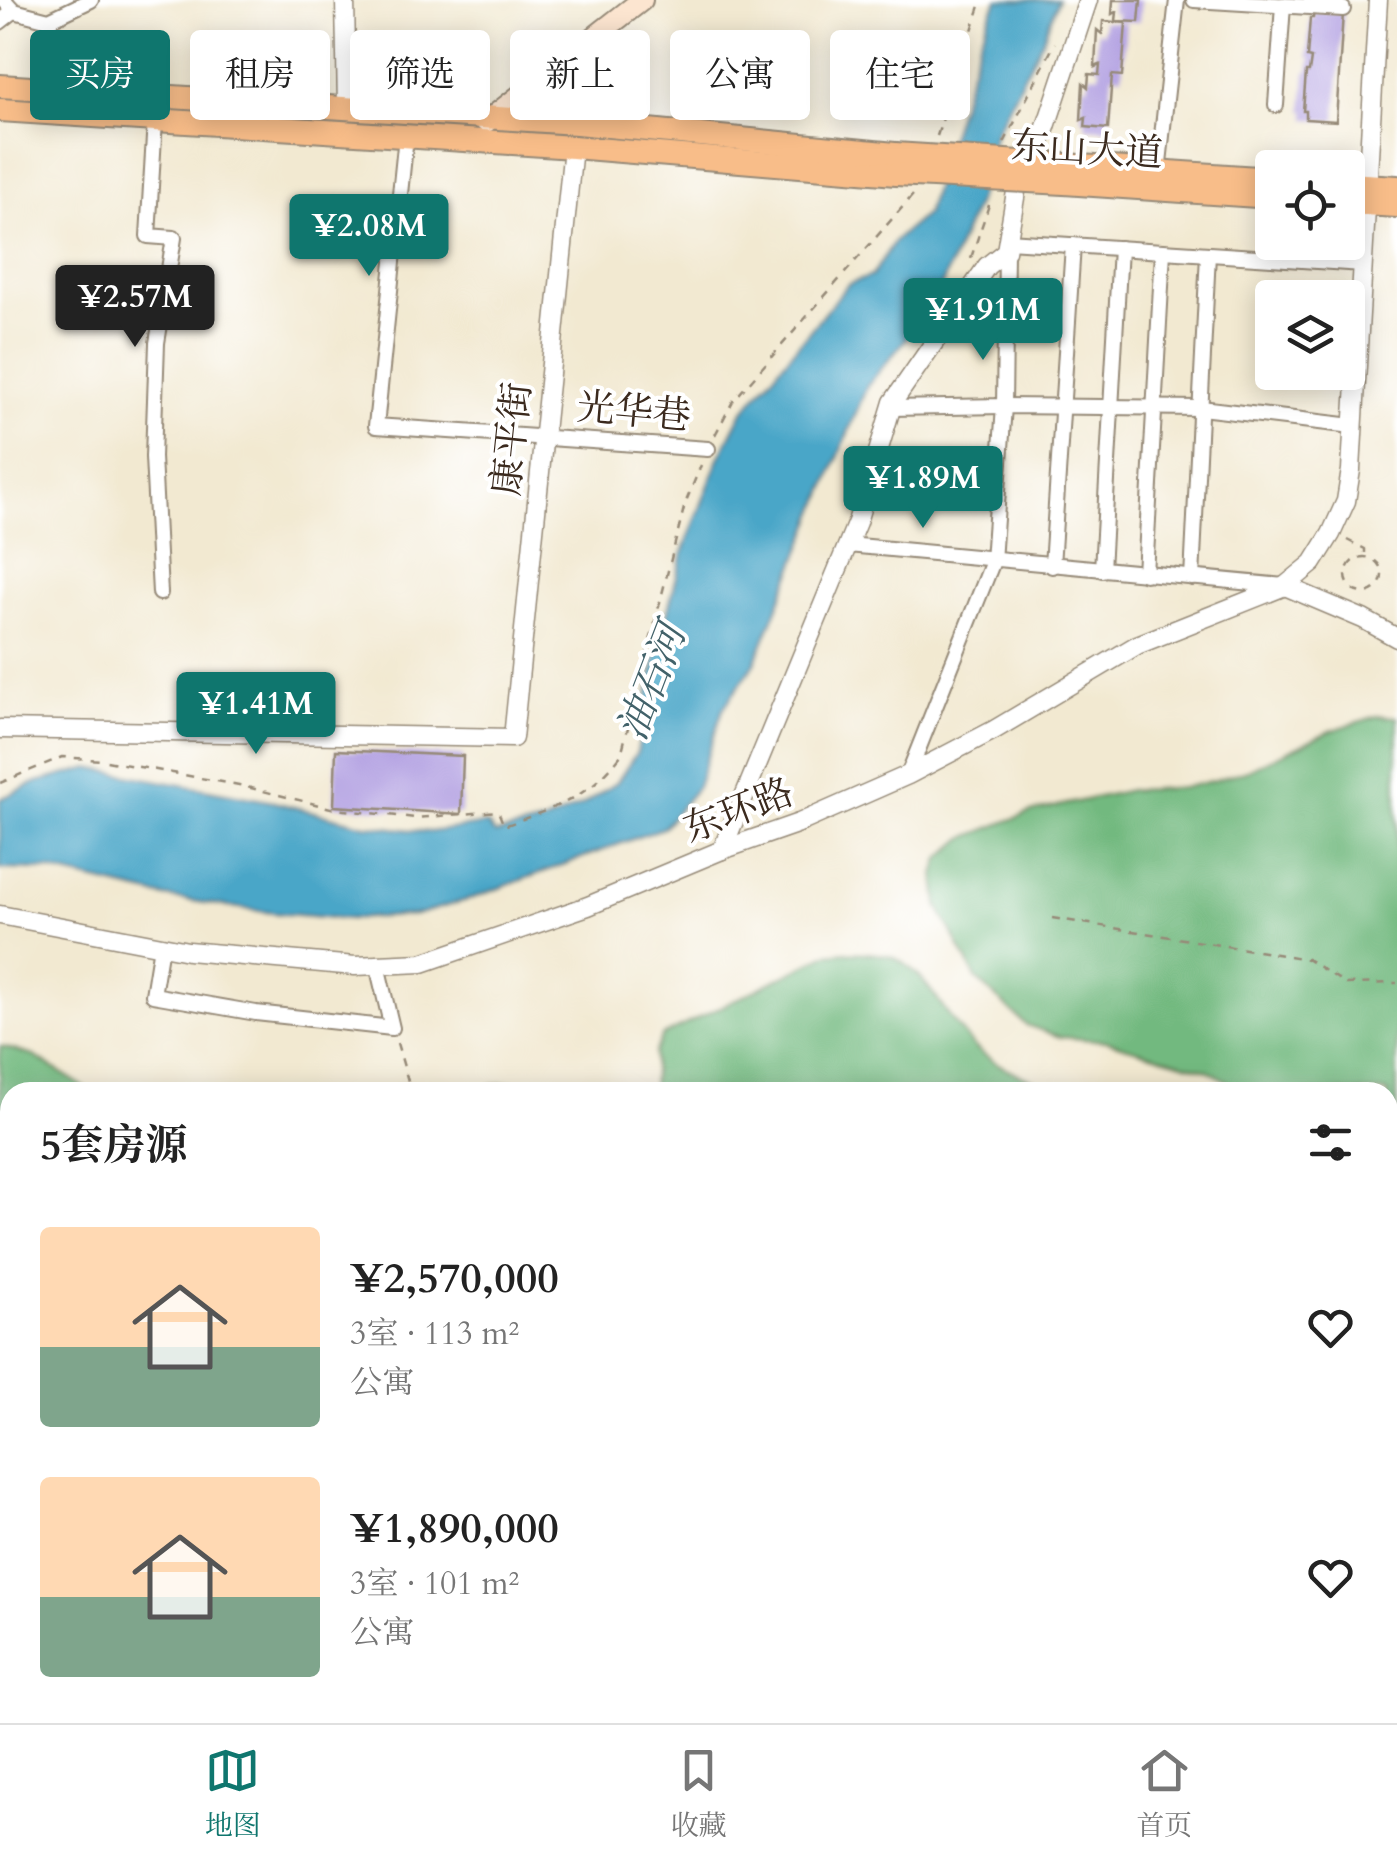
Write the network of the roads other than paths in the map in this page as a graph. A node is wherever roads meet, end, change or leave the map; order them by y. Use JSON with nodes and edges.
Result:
{"nodes":[{"id":1,"x":91,"y":0,"type":"edge"},
{"id":2,"x":345,"y":0,"type":"edge"},
{"id":3,"x":642,"y":0,"type":"edge"},
{"id":4,"x":1088,"y":0,"type":"edge"},
{"id":5,"x":1177,"y":0,"type":"edge"},
{"id":6,"x":1194,"y":0,"type":"edge"},
{"id":7,"x":1378,"y":0,"type":"edge"},
{"id":8,"x":1242,"y":2,"type":"edge"},
{"id":9,"x":1301,"y":3,"type":"edge"},
{"id":10,"x":1283,"y":5,"type":"junction"},
{"id":11,"x":9,"y":6,"type":"edge"},
{"id":12,"x":1343,"y":9,"type":"dead end"},
{"id":13,"x":0,"y":22,"type":"edge"},
{"id":14,"x":0,"y":86,"type":"edge"},
{"id":15,"x":1276,"y":106,"type":"dead end"},
{"id":16,"x":347,"y":108,"type":"junction"},
{"id":17,"x":0,"y":110,"type":"edge"},
{"id":18,"x":30,"y":112,"type":"edge"},
{"id":19,"x":492,"y":118,"type":"junction"},
{"id":20,"x":154,"y":120,"type":"joint"},
{"id":21,"x":406,"y":136,"type":"junction"},
{"id":22,"x":463,"y":140,"type":"junction"},
{"id":23,"x":573,"y":147,"type":"junction"},
{"id":24,"x":1362,"y":150,"type":"edge"},
{"id":25,"x":895,"y":164,"type":"junction"},
{"id":26,"x":1026,"y":172,"type":"junction"},
{"id":27,"x":1158,"y":172,"type":"junction"},
{"id":28,"x":1065,"y":174,"type":"junction"},
{"id":29,"x":1255,"y":178,"type":"edge"},
{"id":30,"x":1397,"y":187,"type":"edge"},
{"id":31,"x":1365,"y":193,"type":"edge"},
{"id":32,"x":1255,"y":194,"type":"edge"},
{"id":33,"x":1365,"y":196,"type":"edge"},
{"id":34,"x":1397,"y":206,"type":"edge"},
{"id":35,"x":1072,"y":245,"type":"junction"},
{"id":36,"x":1007,"y":246,"type":"junction"},
{"id":37,"x":1120,"y":248,"type":"junction"},
{"id":38,"x":1163,"y":251,"type":"junction"},
{"id":39,"x":1208,"y":254,"type":"junction"},
{"id":40,"x":1363,"y":260,"type":"edge"},
{"id":41,"x":1363,"y":264,"type":"junction"},
{"id":42,"x":1004,"y":406,"type":"junction"},
{"id":43,"x":1062,"y":407,"type":"junction"},
{"id":44,"x":1111,"y":407,"type":"junction"},
{"id":45,"x":891,"y":408,"type":"junction"},
{"id":46,"x":1154,"y":408,"type":"junction"},
{"id":47,"x":1200,"y":408,"type":"junction"},
{"id":48,"x":1353,"y":426,"type":"junction"},
{"id":49,"x":544,"y":436,"type":"junction"},
{"id":50,"x":708,"y":449,"type":"dead end"},
{"id":51,"x":848,"y":545,"type":"junction"},
{"id":52,"x":994,"y":561,"type":"junction"},
{"id":53,"x":1052,"y":566,"type":"junction"},
{"id":54,"x":1102,"y":570,"type":"junction"},
{"id":55,"x":1145,"y":574,"type":"junction"},
{"id":56,"x":1192,"y":578,"type":"junction"},
{"id":57,"x":1285,"y":586,"type":"junction"},
{"id":58,"x":160,"y":593,"type":"dead end"},
{"id":59,"x":1397,"y":638,"type":"edge"},
{"id":60,"x":0,"y":728,"type":"edge"},
{"id":61,"x":908,"y":775,"type":"junction"},
{"id":62,"x":722,"y":850,"type":"junction"},
{"id":63,"x":0,"y":915,"type":"edge"},
{"id":64,"x":161,"y":946,"type":"junction"},
{"id":65,"x":377,"y":965,"type":"junction"}],
"edges":[{"from":1,"to":11,"type":"street"},
{"from":2,"to":16,"type":"street"},
{"from":3,"to":19,"type":"main road"},
{"from":4,"to":26,"type":"street"},
{"from":5,"to":27,"type":"street"},
{"from":6,"to":8,"type":"street"},
{"from":7,"to":24,"type":"street","name":"东环路"},
{"from":8,"to":10,"type":"street"},
{"from":9,"to":10,"type":"street"},
{"from":9,"to":12,"type":"street"},
{"from":10,"to":15,"type":"street"},
{"from":11,"to":13,"type":"street"},
{"from":14,"to":16,"type":"main road","name":"东山大道"},
{"from":16,"to":19,"type":"main road","name":"东山大道"},
{"from":17,"to":18,"type":"main road","name":"东山大道"},
{"from":19,"to":22,"type":"main road"},
{"from":19,"to":25,"type":"main road","name":"东山大道"},
{"from":20,"to":21,"type":"main road","name":"东山大道"},
{"from":20,"to":58,"type":"street"},
{"from":21,"to":22,"type":"main road","name":"东山大道"},
{"from":21,"to":49,"type":"street","name":"光华巷"},
{"from":22,"to":23,"type":"main road","name":"东山大道"},
{"from":23,"to":25,"type":"main road","name":"东山大道"},
{"from":23,"to":49,"type":"street","name":"康平街"},
{"from":25,"to":26,"type":"main road","name":"东山大道","bridge":true},
{"from":25,"to":26,"type":"main road","name":"东山大道","bridge":true},
{"from":26,"to":28,"type":"main road","name":"东山大道","bridge":true},
{"from":26,"to":36,"type":"street"},
{"from":27,"to":28,"type":"main road","name":"东山大道"},
{"from":27,"to":29,"type":"main road","name":"东山大道"},
{"from":28,"to":32,"type":"main road","name":"东山大道"},
{"from":30,"to":31,"type":"main road"},
{"from":33,"to":34,"type":"main road"},
{"from":35,"to":36,"type":"street"},
{"from":35,"to":37,"type":"street"},
{"from":35,"to":43,"type":"street"},
{"from":36,"to":42,"type":"street"},
{"from":36,"to":45,"type":"street"},
{"from":37,"to":38,"type":"street"},
{"from":37,"to":44,"type":"street"},
{"from":38,"to":39,"type":"street"},
{"from":38,"to":46,"type":"street"},
{"from":39,"to":41,"type":"street"},
{"from":39,"to":47,"type":"street"},
{"from":40,"to":41,"type":"street","name":"东环路"},
{"from":41,"to":48,"type":"street","name":"东环路"},
{"from":42,"to":43,"type":"street"},
{"from":42,"to":45,"type":"street"},
{"from":42,"to":52,"type":"street"},
{"from":43,"to":44,"type":"street"},
{"from":43,"to":53,"type":"street"},
{"from":44,"to":46,"type":"street"},
{"from":44,"to":54,"type":"street"},
{"from":45,"to":51,"type":"street"},
{"from":46,"to":47,"type":"street"},
{"from":46,"to":55,"type":"street"},
{"from":47,"to":48,"type":"street"},
{"from":47,"to":56,"type":"street"},
{"from":48,"to":57,"type":"street","name":"东环路"},
{"from":49,"to":50,"type":"street","name":"光华巷"},
{"from":49,"to":60,"type":"street","name":"康平街"},
{"from":51,"to":52,"type":"street"},
{"from":51,"to":62,"type":"street"},
{"from":52,"to":53,"type":"street"},
{"from":52,"to":61,"type":"street"},
{"from":53,"to":54,"type":"street"},
{"from":54,"to":55,"type":"street"},
{"from":55,"to":56,"type":"street"},
{"from":56,"to":57,"type":"street"},
{"from":57,"to":59,"type":"street"},
{"from":57,"to":61,"type":"street","name":"东环路"},
{"from":61,"to":62,"type":"street","name":"东环路"},
{"from":62,"to":65,"type":"street","name":"东环路"},
{"from":63,"to":64,"type":"street","name":"东环路"},
{"from":64,"to":65,"type":"street","name":"东环路"},
{"from":64,"to":65,"type":"street"}]}
